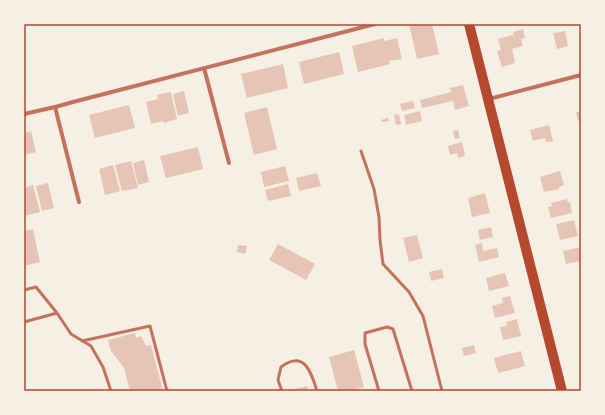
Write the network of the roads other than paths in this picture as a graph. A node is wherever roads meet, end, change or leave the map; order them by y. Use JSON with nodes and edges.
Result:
{"nodes":[{"id":1,"x":375,"y":24,"type":"edge"},
{"id":2,"x":469,"y":24,"type":"edge"},
{"id":3,"x":204,"y":68,"type":"junction"},
{"id":4,"x":581,"y":75,"type":"edge"},
{"id":5,"x":488,"y":100,"type":"junction"},
{"id":6,"x":55,"y":108,"type":"junction"},
{"id":7,"x":24,"y":114,"type":"edge"},
{"id":8,"x":361,"y":151,"type":"dead end"},
{"id":9,"x":229,"y":163,"type":"dead end"},
{"id":10,"x":79,"y":202,"type":"dead end"},
{"id":11,"x":24,"y":290,"type":"edge"},
{"id":12,"x":57,"y":313,"type":"junction"},
{"id":13,"x":24,"y":322,"type":"edge"},
{"id":14,"x":82,"y":341,"type":"junction"},
{"id":15,"x":111,"y":391,"type":"edge"},
{"id":16,"x":167,"y":391,"type":"edge"},
{"id":17,"x":282,"y":391,"type":"edge"},
{"id":18,"x":317,"y":391,"type":"edge"},
{"id":19,"x":379,"y":391,"type":"edge"},
{"id":20,"x":411,"y":391,"type":"edge"},
{"id":21,"x":442,"y":391,"type":"edge"},
{"id":22,"x":562,"y":391,"type":"edge"}],
"edges":[{"from":1,"to":3,"type":"street"},
{"from":2,"to":5,"type":"main road"},
{"from":3,"to":6,"type":"street"},
{"from":3,"to":9,"type":"street"},
{"from":4,"to":5,"type":"street"},
{"from":5,"to":22,"type":"main road"},
{"from":6,"to":7,"type":"street"},
{"from":6,"to":10,"type":"street"},
{"from":8,"to":21,"type":"lane"},
{"from":11,"to":12,"type":"lane"},
{"from":12,"to":13,"type":"lane"},
{"from":12,"to":14,"type":"lane"},
{"from":14,"to":15,"type":"lane"},
{"from":14,"to":16,"type":"lane"},
{"from":17,"to":18,"type":"lane"},
{"from":19,"to":20,"type":"lane"}]}
